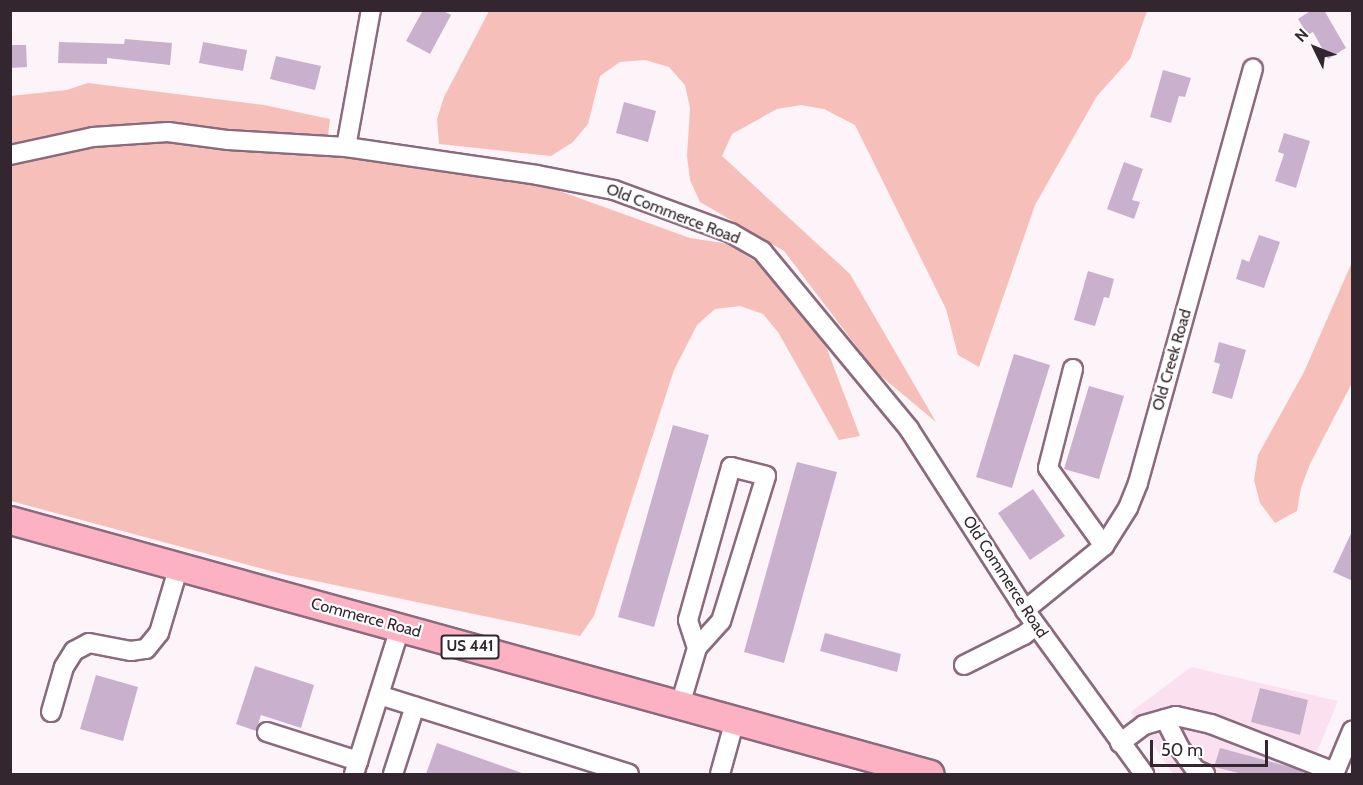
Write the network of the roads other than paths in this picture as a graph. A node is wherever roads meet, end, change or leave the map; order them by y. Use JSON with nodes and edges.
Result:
{"nodes":[{"id":1,"x":371,"y":10,"type":"edge"},
{"id":2,"x":1252,"y":69,"type":"dead end"},
{"id":3,"x":346,"y":147,"type":"junction"},
{"id":4,"x":10,"y":155,"type":"edge"},
{"id":5,"x":1073,"y":369,"type":"dead end"},
{"id":6,"x":10,"y":520,"type":"edge"},
{"id":7,"x":1104,"y":546,"type":"junction"},
{"id":8,"x":179,"y":566,"type":"junction"},
{"id":9,"x":1025,"y":610,"type":"junction"},
{"id":10,"x":1035,"y":626,"type":"junction"},
{"id":11,"x":400,"y":628,"type":"junction"},
{"id":12,"x":697,"y":648,"type":"junction"},
{"id":13,"x":964,"y":665,"type":"dead end"},
{"id":14,"x":379,"y":695,"type":"junction"},
{"id":15,"x":680,"y":705,"type":"junction"},
{"id":16,"x":415,"y":706,"type":"junction"},
{"id":17,"x":51,"y":712,"type":"dead end"},
{"id":18,"x":1166,"y":719,"type":"junction"},
{"id":19,"x":735,"y":720,"type":"junction"},
{"id":20,"x":1353,"y":731,"type":"edge"},
{"id":21,"x":267,"y":732,"type":"dead end"},
{"id":22,"x":1120,"y":743,"type":"junction"},
{"id":23,"x":1299,"y":767,"type":"edge"},
{"id":24,"x":356,"y":768,"type":"edge"},
{"id":25,"x":1334,"y":773,"type":"edge"},
{"id":26,"x":393,"y":774,"type":"edge"},
{"id":27,"x":629,"y":774,"type":"edge"},
{"id":28,"x":720,"y":774,"type":"edge"},
{"id":29,"x":930,"y":774,"type":"edge"},
{"id":30,"x":1144,"y":774,"type":"edge"},
{"id":31,"x":1205,"y":774,"type":"edge"}],
"edges":[{"from":1,"to":3,"type":"street"},
{"from":2,"to":7,"type":"street","name":"Old Creek Road"},
{"from":3,"to":4,"type":"street","name":"Old Commerce Road"},
{"from":3,"to":9,"type":"street","name":"Old Commerce Road"},
{"from":5,"to":7,"type":"street"},
{"from":6,"to":8,"type":"highway","name":"Commerce Road","number":"US 441"},
{"from":7,"to":9,"type":"street","name":"Old Creek Road"},
{"from":8,"to":11,"type":"highway","name":"Commerce Road","number":"US 441"},
{"from":8,"to":17,"type":"street"},
{"from":9,"to":10,"type":"street","name":"Old Commerce Road"},
{"from":10,"to":13,"type":"street"},
{"from":10,"to":22,"type":"street","name":"Old Commerce Road"},
{"from":11,"to":14,"type":"street"},
{"from":11,"to":15,"type":"highway","name":"Commerce Road","number":"US 441"},
{"from":12,"to":12,"type":"street"},
{"from":12,"to":15,"type":"street"},
{"from":14,"to":16,"type":"street"},
{"from":14,"to":24,"type":"street"},
{"from":15,"to":19,"type":"highway","name":"Commerce Road","number":"US 441"},
{"from":16,"to":26,"type":"street"},
{"from":16,"to":27,"type":"street"},
{"from":18,"to":22,"type":"street"},
{"from":18,"to":23,"type":"street"},
{"from":18,"to":31,"type":"street"},
{"from":19,"to":28,"type":"street"},
{"from":19,"to":29,"type":"highway","name":"Commerce Road","number":"US 441"},
{"from":20,"to":25,"type":"street"},
{"from":21,"to":24,"type":"street"},
{"from":22,"to":30,"type":"street","name":"Old Commerce Road"},
{"from":23,"to":25,"type":"street"}]}
